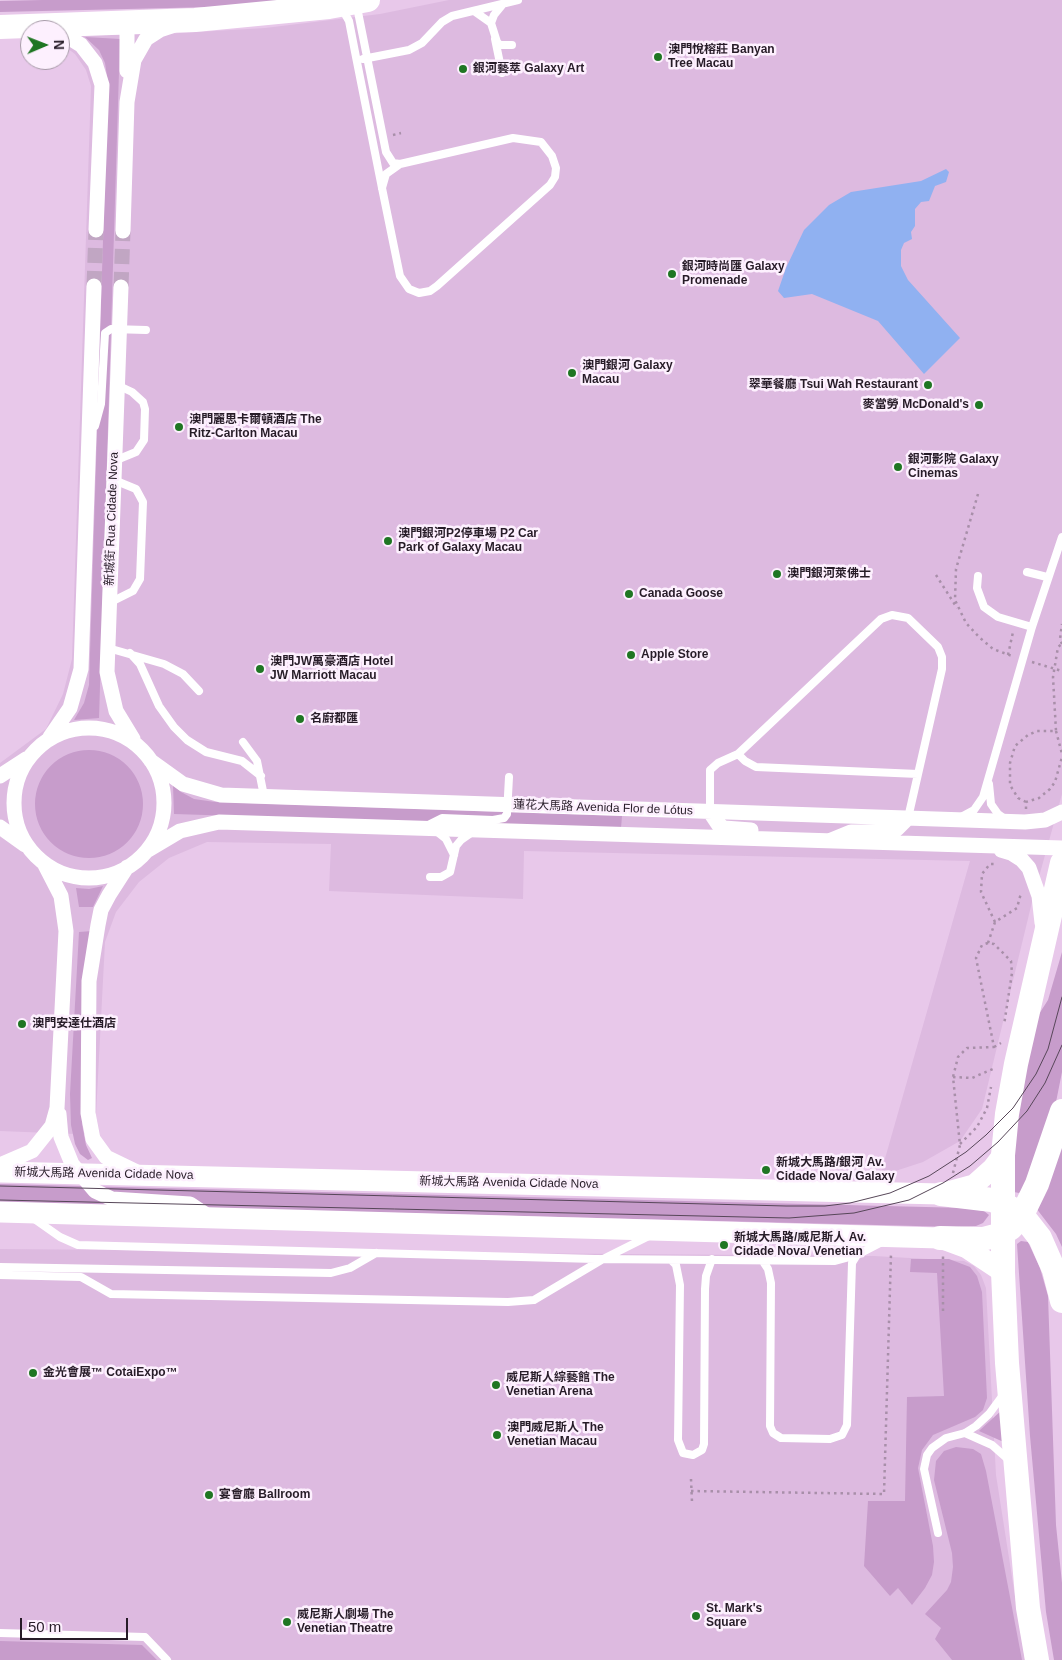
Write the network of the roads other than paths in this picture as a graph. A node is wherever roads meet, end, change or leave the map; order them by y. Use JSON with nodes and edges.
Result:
{"nodes":[{"id":1,"x":367,"y":0,"type":"edge"},
{"id":2,"x":518,"y":0,"type":"edge"},
{"id":3,"x":504,"y":4,"type":"junction"},
{"id":4,"x":329,"y":7,"type":"junction"},
{"id":5,"x":474,"y":11,"type":"junction"},
{"id":6,"x":195,"y":20,"type":"junction"},
{"id":7,"x":491,"y":22,"type":"junction"},
{"id":8,"x":127,"y":24,"type":"junction"},
{"id":9,"x":0,"y":27,"type":"edge"},
{"id":10,"x":20,"y":28,"type":"edge"},
{"id":11,"x":70,"y":28,"type":"edge"},
{"id":12,"x":494,"y":37,"type":"junction"},
{"id":13,"x":70,"y":39,"type":"edge"},
{"id":14,"x":512,"y":45,"type":"dead end"},
{"id":15,"x":356,"y":57,"type":"junction"},
{"id":16,"x":367,"y":58,"type":"junction"},
{"id":17,"x":502,"y":73,"type":"dead end"},
{"id":18,"x":127,"y":102,"type":"junction"},
{"id":19,"x":400,"y":164,"type":"junction"},
{"id":20,"x":382,"y":188,"type":"junction"},
{"id":21,"x":96,"y":230,"type":"tunnel mouth"},
{"id":22,"x":123,"y":231,"type":"tunnel mouth"},
{"id":23,"x":94,"y":286,"type":"tunnel mouth"},
{"id":24,"x":121,"y":287,"type":"tunnel mouth"},
{"id":25,"x":119,"y":329,"type":"junction"},
{"id":26,"x":146,"y":330,"type":"dead end"},
{"id":27,"x":117,"y":385,"type":"junction"},
{"id":28,"x":89,"y":444,"type":"junction"},
{"id":29,"x":114,"y":461,"type":"junction"},
{"id":30,"x":114,"y":480,"type":"junction"},
{"id":31,"x":1062,"y":536,"type":"edge"},
{"id":32,"x":1028,"y":572,"type":"dead end"},
{"id":33,"x":978,"y":576,"type":"dead end"},
{"id":34,"x":1047,"y":577,"type":"junction"},
{"id":35,"x":109,"y":603,"type":"junction"},
{"id":36,"x":1032,"y":627,"type":"junction"},
{"id":37,"x":108,"y":648,"type":"junction"},
{"id":38,"x":130,"y":653,"type":"junction"},
{"id":39,"x":199,"y":691,"type":"dead end"},
{"id":40,"x":48,"y":740,"type":"junction"},
{"id":41,"x":243,"y":742,"type":"dead end"},
{"id":42,"x":137,"y":745,"type":"junction"},
{"id":43,"x":738,"y":754,"type":"junction"},
{"id":44,"x":30,"y":756,"type":"junction"},
{"id":45,"x":151,"y":761,"type":"junction"},
{"id":46,"x":989,"y":772,"type":"junction"},
{"id":47,"x":918,"y":774,"type":"junction"},
{"id":48,"x":0,"y":776,"type":"edge"},
{"id":49,"x":261,"y":776,"type":"junction"},
{"id":50,"x":509,"y":777,"type":"dead end"},
{"id":51,"x":264,"y":796,"type":"junction"},
{"id":52,"x":508,"y":805,"type":"junction"},
{"id":53,"x":710,"y":812,"type":"junction"},
{"id":54,"x":1062,"y":812,"type":"edge"},
{"id":55,"x":908,"y":818,"type":"junction"},
{"id":56,"x":950,"y":820,"type":"junction"},
{"id":57,"x":1008,"y":822,"type":"junction"},
{"id":58,"x":0,"y":827,"type":"edge"},
{"id":59,"x":430,"y":829,"type":"junction"},
{"id":60,"x":475,"y":831,"type":"junction"},
{"id":61,"x":819,"y":842,"type":"junction"},
{"id":62,"x":990,"y":847,"type":"junction"},
{"id":63,"x":1062,"y":848,"type":"edge"},
{"id":64,"x":30,"y":850,"type":"junction"},
{"id":65,"x":148,"y":850,"type":"junction"},
{"id":66,"x":454,"y":855,"type":"junction"},
{"id":67,"x":1062,"y":863,"type":"edge"},
{"id":68,"x":44,"y":864,"type":"junction"},
{"id":69,"x":128,"y":866,"type":"junction"},
{"id":70,"x":430,"y":877,"type":"dead end"},
{"id":71,"x":1062,"y":930,"type":"edge"},
{"id":72,"x":1042,"y":942,"type":"junction"},
{"id":73,"x":89,"y":981,"type":"junction"},
{"id":74,"x":63,"y":1015,"type":"junction"},
{"id":75,"x":1014,"y":1025,"type":"junction"},
{"id":76,"x":60,"y":1092,"type":"junction"},
{"id":77,"x":1062,"y":1112,"type":"edge"},
{"id":78,"x":1003,"y":1155,"type":"junction"},
{"id":79,"x":0,"y":1165,"type":"edge"},
{"id":80,"x":0,"y":1172,"type":"edge"},
{"id":81,"x":78,"y":1173,"type":"junction"},
{"id":82,"x":144,"y":1174,"type":"junction"},
{"id":83,"x":945,"y":1193,"type":"junction"},
{"id":84,"x":1012,"y":1210,"type":"junction"},
{"id":85,"x":0,"y":1212,"type":"edge"},
{"id":86,"x":25,"y":1212,"type":"junction"},
{"id":87,"x":211,"y":1218,"type":"junction"},
{"id":88,"x":660,"y":1231,"type":"junction"},
{"id":89,"x":1002,"y":1234,"type":"junction"},
{"id":90,"x":892,"y":1237,"type":"junction"},
{"id":91,"x":942,"y":1247,"type":"junction"},
{"id":92,"x":376,"y":1253,"type":"junction"},
{"id":93,"x":857,"y":1254,"type":"junction"},
{"id":94,"x":603,"y":1259,"type":"junction"},
{"id":95,"x":671,"y":1260,"type":"junction"},
{"id":96,"x":712,"y":1260,"type":"junction"},
{"id":97,"x":762,"y":1260,"type":"junction"},
{"id":98,"x":0,"y":1267,"type":"edge"},
{"id":99,"x":1003,"y":1272,"type":"junction"},
{"id":100,"x":0,"y":1275,"type":"edge"},
{"id":101,"x":1062,"y":1301,"type":"edge"},
{"id":102,"x":1009,"y":1379,"type":"junction"},
{"id":103,"x":965,"y":1433,"type":"junction"},
{"id":104,"x":1015,"y":1464,"type":"junction"},
{"id":105,"x":938,"y":1532,"type":"dead end"},
{"id":106,"x":0,"y":1633,"type":"edge"},
{"id":107,"x":167,"y":1660,"type":"edge"},
{"id":108,"x":1037,"y":1660,"type":"edge"}],
"edges":[{"from":1,"to":4,"type":"main road"},
{"from":1,"to":16,"type":"lane"},
{"from":2,"to":3,"type":"lane"},
{"from":3,"to":5,"type":"lane"},
{"from":3,"to":7,"type":"lane"},
{"from":4,"to":6,"type":"main road"},
{"from":4,"to":15,"type":"lane"},
{"from":5,"to":7,"type":"lane"},
{"from":5,"to":16,"type":"lane"},
{"from":6,"to":8,"type":"main road"},
{"from":6,"to":18,"type":"street"},
{"from":7,"to":12,"type":"lane"},
{"from":8,"to":11,"type":"main road"},
{"from":8,"to":18,"type":"street"},
{"from":9,"to":10,"type":"main road"},
{"from":12,"to":14,"type":"lane"},
{"from":12,"to":17,"type":"lane"},
{"from":13,"to":21,"type":"street"},
{"from":15,"to":16,"type":"lane"},
{"from":15,"to":20,"type":"lane"},
{"from":16,"to":19,"type":"lane"},
{"from":18,"to":22,"type":"street"},
{"from":19,"to":20,"type":"lane"},
{"from":19,"to":20,"type":"lane"},
{"from":23,"to":28,"type":"street","name":"新城街 Rua Cidade Nova"},
{"from":24,"to":25,"type":"street","name":"新城街 Rua Cidade Nova"},
{"from":25,"to":26,"type":"lane"},
{"from":25,"to":27,"type":"street","name":"新城街 Rua Cidade Nova"},
{"from":25,"to":28,"type":"lane"},
{"from":27,"to":29,"type":"street","name":"新城街 Rua Cidade Nova"},
{"from":27,"to":29,"type":"lane"},
{"from":28,"to":40,"type":"street","name":"新城街 Rua Cidade Nova"},
{"from":29,"to":30,"type":"street","name":"新城街 Rua Cidade Nova"},
{"from":30,"to":35,"type":"street","name":"新城街 Rua Cidade Nova"},
{"from":30,"to":35,"type":"lane"},
{"from":31,"to":34,"type":"lane"},
{"from":32,"to":34,"type":"lane"},
{"from":33,"to":36,"type":"lane"},
{"from":34,"to":36,"type":"lane"},
{"from":35,"to":37,"type":"street","name":"新城街 Rua Cidade Nova"},
{"from":36,"to":46,"type":"lane"},
{"from":37,"to":38,"type":"lane"},
{"from":37,"to":42,"type":"street","name":"新城街 Rua Cidade Nova"},
{"from":38,"to":39,"type":"lane"},
{"from":38,"to":49,"type":"lane"},
{"from":40,"to":42,"type":"street"},
{"from":40,"to":44,"type":"street"},
{"from":41,"to":49,"type":"lane"},
{"from":42,"to":45,"type":"street"},
{"from":43,"to":47,"type":"lane"},
{"from":43,"to":47,"type":"lane"},
{"from":43,"to":53,"type":"lane"},
{"from":44,"to":48,"type":"street"},
{"from":44,"to":64,"type":"street"},
{"from":45,"to":51,"type":"street","name":"蓮花大馬路 Avenida Flor de Lótus"},
{"from":45,"to":65,"type":"street"},
{"from":46,"to":56,"type":"lane"},
{"from":46,"to":57,"type":"lane"},
{"from":47,"to":55,"type":"lane"},
{"from":49,"to":51,"type":"lane"},
{"from":50,"to":52,"type":"lane"},
{"from":51,"to":52,"type":"street","name":"蓮花大馬路 Avenida Flor de Lótus"},
{"from":52,"to":53,"type":"street","name":"蓮花大馬路 Avenida Flor de Lótus"},
{"from":52,"to":59,"type":"lane"},
{"from":53,"to":55,"type":"street","name":"蓮花大馬路 Avenida Flor de Lótus"},
{"from":53,"to":61,"type":"street"},
{"from":54,"to":57,"type":"street","name":"蓮花大馬路 Avenida Flor de Lótus"},
{"from":55,"to":56,"type":"street","name":"蓮花大馬路 Avenida Flor de Lótus"},
{"from":55,"to":61,"type":"street"},
{"from":56,"to":57,"type":"street","name":"蓮花大馬路 Avenida Flor de Lótus"},
{"from":58,"to":64,"type":"street"},
{"from":59,"to":60,"type":"street"},
{"from":59,"to":65,"type":"street"},
{"from":59,"to":66,"type":"lane"},
{"from":60,"to":61,"type":"street"},
{"from":60,"to":66,"type":"lane"},
{"from":61,"to":62,"type":"street"},
{"from":62,"to":63,"type":"street"},
{"from":62,"to":72,"type":"street"},
{"from":64,"to":68,"type":"street"},
{"from":65,"to":69,"type":"street"},
{"from":66,"to":70,"type":"lane"},
{"from":67,"to":72,"type":"main road"},
{"from":68,"to":69,"type":"street"},
{"from":68,"to":74,"type":"street"},
{"from":69,"to":73,"type":"street"},
{"from":71,"to":75,"type":"main road"},
{"from":72,"to":75,"type":"main road"},
{"from":73,"to":74,"type":"street"},
{"from":73,"to":82,"type":"street"},
{"from":74,"to":76,"type":"street"},
{"from":75,"to":78,"type":"main road"},
{"from":76,"to":79,"type":"street"},
{"from":76,"to":81,"type":"street"},
{"from":77,"to":84,"type":"main road"},
{"from":78,"to":83,"type":"main road","name":"新城大馬路 Avenida Cidade Nova"},
{"from":78,"to":84,"type":"main road"},
{"from":80,"to":81,"type":"main road","name":"新城大馬路 Avenida Cidade Nova"},
{"from":81,"to":82,"type":"main road","name":"新城大馬路 Avenida Cidade Nova"},
{"from":81,"to":87,"type":"street"},
{"from":82,"to":83,"type":"main road","name":"新城大馬路 Avenida Cidade Nova"},
{"from":83,"to":84,"type":"main road"},
{"from":84,"to":89,"type":"main road"},
{"from":84,"to":101,"type":"main road"},
{"from":85,"to":86,"type":"main road"},
{"from":86,"to":87,"type":"main road"},
{"from":86,"to":92,"type":"lane"},
{"from":87,"to":88,"type":"main road"},
{"from":88,"to":90,"type":"main road"},
{"from":88,"to":94,"type":"lane"},
{"from":89,"to":91,"type":"main road"},
{"from":89,"to":99,"type":"main road"},
{"from":90,"to":91,"type":"main road"},
{"from":90,"to":93,"type":"lane"},
{"from":91,"to":99,"type":"main road"},
{"from":92,"to":94,"type":"lane"},
{"from":92,"to":98,"type":"lane"},
{"from":93,"to":97,"type":"lane"},
{"from":93,"to":97,"type":"lane"},
{"from":94,"to":95,"type":"lane"},
{"from":94,"to":100,"type":"lane"},
{"from":95,"to":96,"type":"lane"},
{"from":95,"to":96,"type":"lane"},
{"from":96,"to":97,"type":"lane"},
{"from":99,"to":102,"type":"main road"},
{"from":102,"to":103,"type":"lane"},
{"from":102,"to":104,"type":"main road"},
{"from":103,"to":104,"type":"lane"},
{"from":103,"to":105,"type":"lane"},
{"from":104,"to":108,"type":"main road"},
{"from":106,"to":107,"type":"lane"}]}
